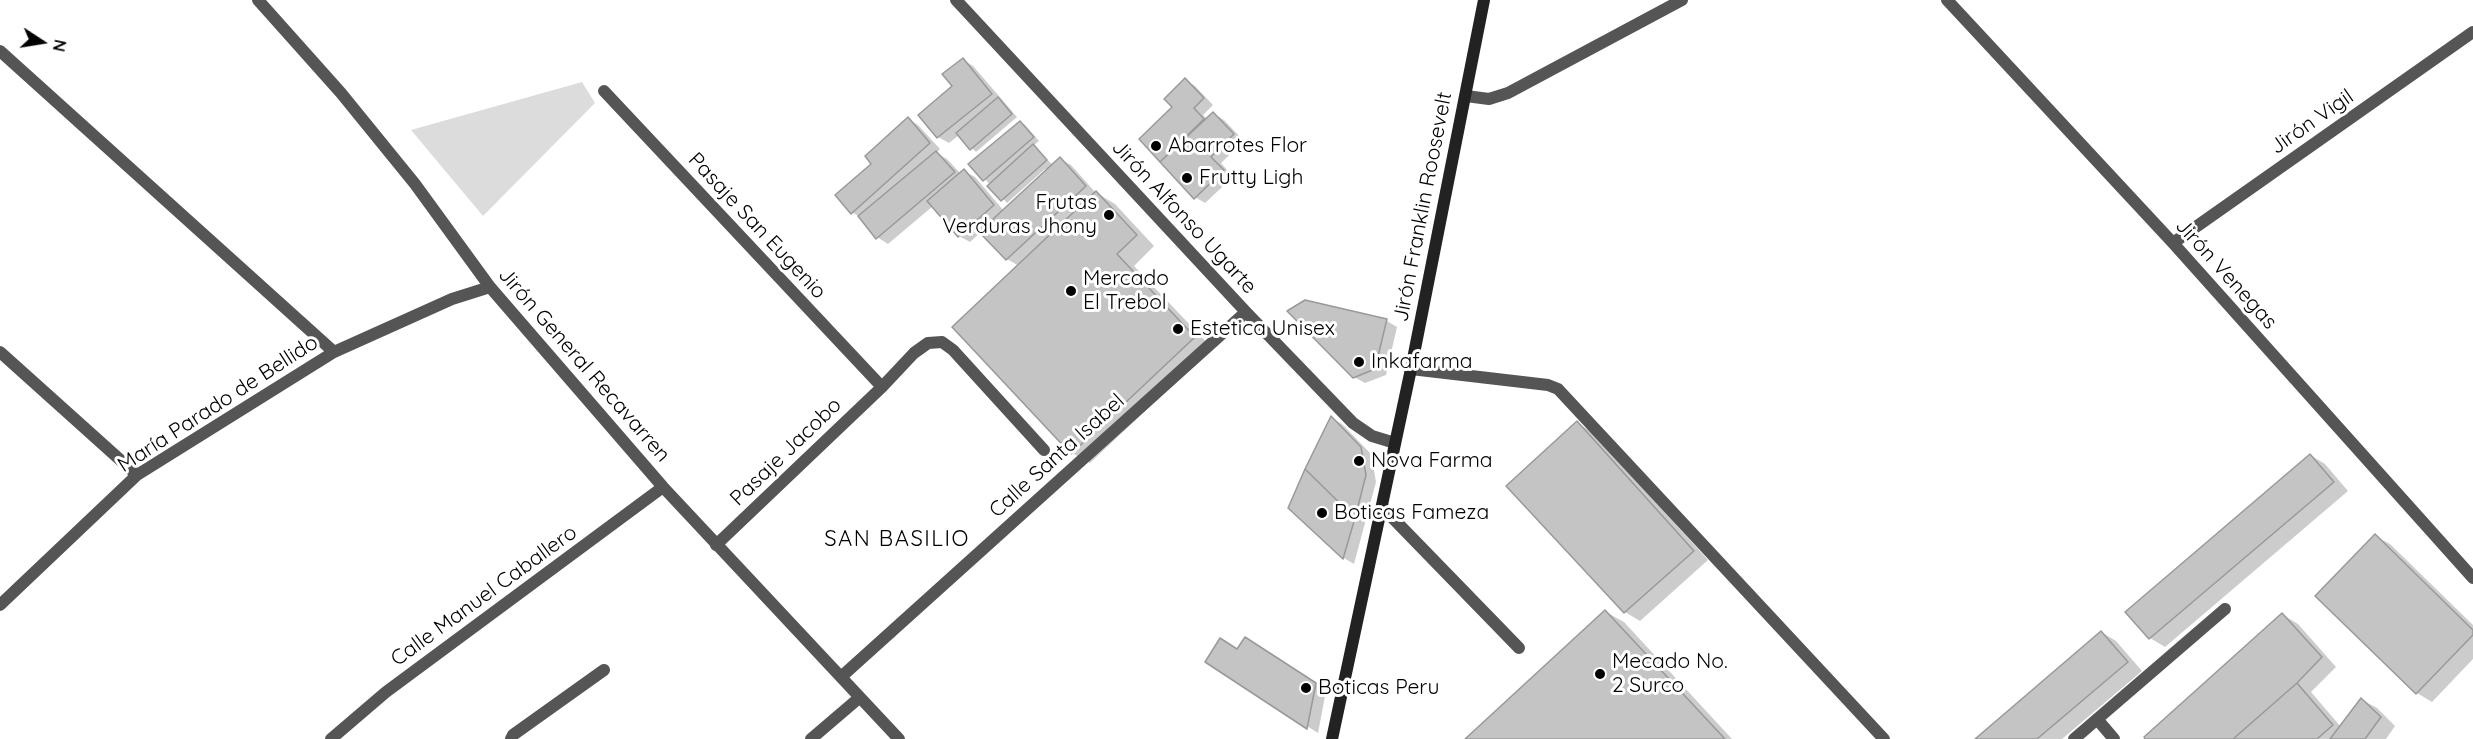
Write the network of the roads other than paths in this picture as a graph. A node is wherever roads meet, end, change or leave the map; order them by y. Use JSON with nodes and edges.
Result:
{"nodes":[{"id":1,"x":258,"y":0,"type":"edge"},
{"id":2,"x":957,"y":0,"type":"edge"},
{"id":3,"x":1484,"y":0,"type":"edge"},
{"id":4,"x":1682,"y":0,"type":"edge"},
{"id":5,"x":1947,"y":0,"type":"edge"},
{"id":6,"x":2473,"y":33,"type":"edge"},
{"id":7,"x":0,"y":51,"type":"edge"},
{"id":8,"x":604,"y":92,"type":"dead end"},
{"id":9,"x":1466,"y":96,"type":"junction"},
{"id":10,"x":2173,"y":243,"type":"junction"},
{"id":11,"x":490,"y":288,"type":"junction"},
{"id":12,"x":1246,"y":312,"type":"junction"},
{"id":13,"x":0,"y":352,"type":"edge"},
{"id":14,"x":334,"y":352,"type":"junction"},
{"id":15,"x":1411,"y":369,"type":"junction"},
{"id":16,"x":882,"y":387,"type":"junction"},
{"id":17,"x":1395,"y":443,"type":"junction"},
{"id":18,"x":1044,"y":450,"type":"dead end"},
{"id":19,"x":137,"y":475,"type":"junction"},
{"id":20,"x":663,"y":488,"type":"junction"},
{"id":21,"x":1382,"y":507,"type":"junction"},
{"id":22,"x":716,"y":545,"type":"junction"},
{"id":23,"x":2473,"y":578,"type":"edge"},
{"id":24,"x":0,"y":605,"type":"edge"},
{"id":25,"x":2225,"y":609,"type":"dead end"},
{"id":26,"x":1519,"y":648,"type":"dead end"},
{"id":27,"x":604,"y":670,"type":"dead end"},
{"id":28,"x":841,"y":677,"type":"junction"},
{"id":29,"x":860,"y":698,"type":"junction"},
{"id":30,"x":2097,"y":719,"type":"junction"},
{"id":31,"x":331,"y":739,"type":"edge"},
{"id":32,"x":511,"y":739,"type":"edge"},
{"id":33,"x":811,"y":739,"type":"edge"},
{"id":34,"x":899,"y":739,"type":"edge"},
{"id":35,"x":1332,"y":739,"type":"edge"},
{"id":36,"x":1884,"y":739,"type":"edge"},
{"id":37,"x":2074,"y":739,"type":"edge"},
{"id":38,"x":2114,"y":739,"type":"edge"}],
"edges":[{"from":1,"to":11,"type":"street","name":"Jirón General Recavarren"},
{"from":2,"to":12,"type":"street","name":"Jirón Alfonso Ugarte"},
{"from":3,"to":9,"type":"street","name":"Jirón Franklin Roosevelt"},
{"from":4,"to":9,"type":"street"},
{"from":5,"to":10,"type":"street","name":"Jirón Venegas"},
{"from":6,"to":10,"type":"street","name":"Jirón Vigil"},
{"from":7,"to":14,"type":"street"},
{"from":8,"to":16,"type":"street","name":"Pasaje San Eugenio"},
{"from":9,"to":15,"type":"street","name":"Jirón Franklin Roosevelt"},
{"from":10,"to":23,"type":"street","name":"Jirón Venegas"},
{"from":11,"to":14,"type":"street","name":"María Parado de Bellido"},
{"from":11,"to":20,"type":"street","name":"Jirón General Recavarren"},
{"from":12,"to":17,"type":"street","name":"Jirón Alfonso Ugarte"},
{"from":12,"to":28,"type":"street","name":"Calle Santa Isabel"},
{"from":13,"to":19,"type":"street"},
{"from":14,"to":19,"type":"street","name":"María Parado de Bellido"},
{"from":15,"to":17,"type":"street","name":"Jirón Franklin Roosevelt"},
{"from":15,"to":36,"type":"street"},
{"from":16,"to":18,"type":"street","name":"Pasaje Jacobo"},
{"from":16,"to":22,"type":"street","name":"Pasaje Jacobo"},
{"from":17,"to":21,"type":"street","name":"Jirón Franklin Roosevelt"},
{"from":19,"to":24,"type":"street","name":"María Parado de Bellido"},
{"from":20,"to":22,"type":"street","name":"Jirón General Recavarren"},
{"from":20,"to":31,"type":"street","name":"Calle Manuel Caballero"},
{"from":21,"to":26,"type":"street"},
{"from":21,"to":35,"type":"street","name":"Jirón Franklin Roosevelt"},
{"from":22,"to":28,"type":"street","name":"Jirón General Recavarren"},
{"from":25,"to":30,"type":"street"},
{"from":27,"to":32,"type":"street"},
{"from":28,"to":29,"type":"street","name":"Jirón General Recavarren"},
{"from":29,"to":33,"type":"street"},
{"from":29,"to":34,"type":"street","name":"Jirón General Recavarren"},
{"from":30,"to":37,"type":"street"},
{"from":30,"to":38,"type":"street"}]}
